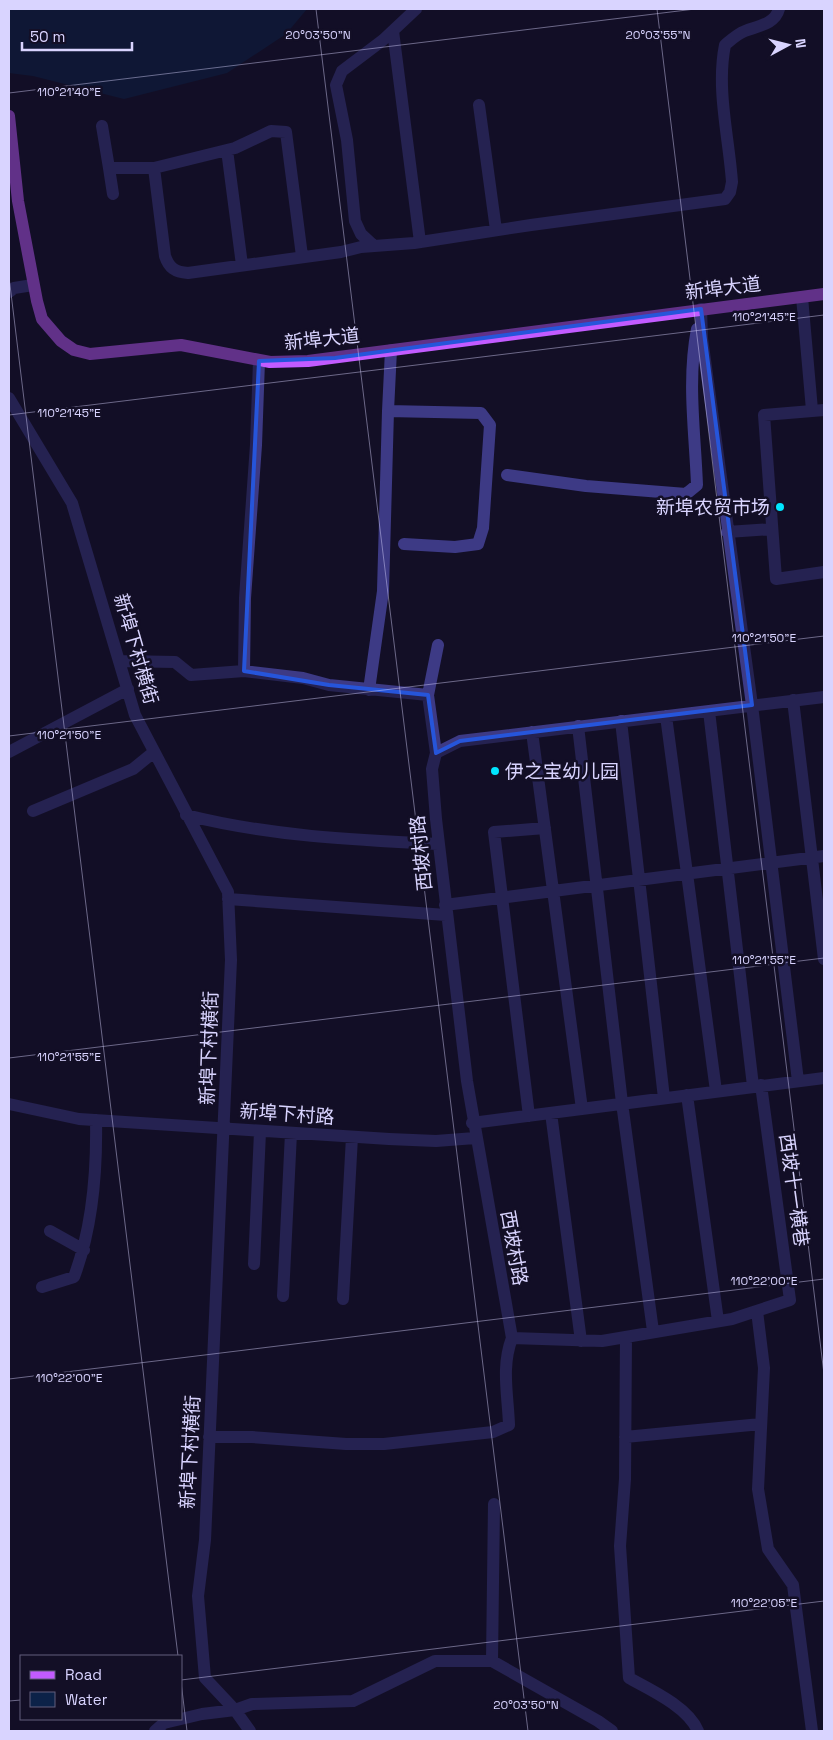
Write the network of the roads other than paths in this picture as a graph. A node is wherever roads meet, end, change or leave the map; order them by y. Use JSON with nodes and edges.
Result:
{"nodes":[{"id":1,"x":416,"y":9,"type":"edge"},
{"id":2,"x":779,"y":9,"type":"edge"},
{"id":3,"x":393,"y":31,"type":"junction"},
{"id":4,"x":478,"y":105,"type":"dead end"},
{"id":5,"x":9,"y":116,"type":"edge"},
{"id":6,"x":102,"y":126,"type":"dead end"},
{"id":7,"x":10,"y":140,"type":"edge"},
{"id":8,"x":227,"y":150,"type":"junction"},
{"id":9,"x":109,"y":168,"type":"junction"},
{"id":10,"x":154,"y":168,"type":"junction"},
{"id":11,"x":113,"y":194,"type":"dead end"},
{"id":12,"x":496,"y":230,"type":"junction"},
{"id":13,"x":420,"y":242,"type":"junction"},
{"id":14,"x":374,"y":246,"type":"junction"},
{"id":15,"x":302,"y":256,"type":"junction"},
{"id":16,"x":242,"y":265,"type":"junction"},
{"id":17,"x":33,"y":285,"type":"junction"},
{"id":18,"x":9,"y":292,"type":"edge"},
{"id":19,"x":824,"y":294,"type":"edge"},
{"id":20,"x":802,"y":297,"type":"junction"},
{"id":21,"x":701,"y":309,"type":"junction"},
{"id":22,"x":391,"y":350,"type":"junction"},
{"id":23,"x":259,"y":360,"type":"junction"},
{"id":24,"x":9,"y":398,"type":"edge"},
{"id":25,"x":818,"y":410,"type":"edge"},
{"id":26,"x":388,"y":411,"type":"junction"},
{"id":27,"x":507,"y":476,"type":"dead end"},
{"id":28,"x":772,"y":529,"type":"junction"},
{"id":29,"x":727,"y":532,"type":"junction"},
{"id":30,"x":404,"y":544,"type":"dead end"},
{"id":31,"x":824,"y":572,"type":"edge"},
{"id":32,"x":438,"y":645,"type":"dead end"},
{"id":33,"x":120,"y":662,"type":"junction"},
{"id":34,"x":244,"y":671,"type":"junction"},
{"id":35,"x":128,"y":689,"type":"junction"},
{"id":36,"x":369,"y":690,"type":"junction"},
{"id":37,"x":428,"y":695,"type":"junction"},
{"id":38,"x":824,"y":697,"type":"edge"},
{"id":39,"x":792,"y":700,"type":"junction"},
{"id":40,"x":752,"y":705,"type":"junction"},
{"id":41,"x":709,"y":711,"type":"junction"},
{"id":42,"x":666,"y":716,"type":"junction"},
{"id":43,"x":621,"y":721,"type":"junction"},
{"id":44,"x":578,"y":726,"type":"junction"},
{"id":45,"x":532,"y":732,"type":"junction"},
{"id":46,"x":9,"y":752,"type":"edge"},
{"id":47,"x":154,"y":752,"type":"junction"},
{"id":48,"x":436,"y":753,"type":"junction"},
{"id":49,"x":34,"y":811,"type":"dead end"},
{"id":50,"x":186,"y":815,"type":"junction"},
{"id":51,"x":545,"y":828,"type":"junction"},
{"id":52,"x":438,"y":844,"type":"junction"},
{"id":53,"x":818,"y":857,"type":"edge"},
{"id":54,"x":772,"y":863,"type":"junction"},
{"id":55,"x":727,"y":868,"type":"junction"},
{"id":56,"x":687,"y":874,"type":"junction"},
{"id":57,"x":639,"y":880,"type":"junction"},
{"id":58,"x":597,"y":886,"type":"junction"},
{"id":59,"x":553,"y":891,"type":"junction"},
{"id":60,"x":502,"y":898,"type":"junction"},
{"id":61,"x":228,"y":899,"type":"junction"},
{"id":62,"x":446,"y":910,"type":"junction"},
{"id":63,"x":824,"y":959,"type":"edge"},
{"id":64,"x":824,"y":1078,"type":"edge"},
{"id":65,"x":798,"y":1081,"type":"junction"},
{"id":66,"x":757,"y":1086,"type":"junction"},
{"id":67,"x":716,"y":1091,"type":"junction"},
{"id":68,"x":687,"y":1095,"type":"junction"},
{"id":69,"x":664,"y":1098,"type":"junction"},
{"id":70,"x":622,"y":1103,"type":"junction"},
{"id":71,"x":9,"y":1104,"type":"edge"},
{"id":72,"x":582,"y":1109,"type":"junction"},
{"id":73,"x":551,"y":1113,"type":"junction"},
{"id":74,"x":529,"y":1116,"type":"junction"},
{"id":75,"x":96,"y":1120,"type":"junction"},
{"id":76,"x":472,"y":1123,"type":"junction"},
{"id":77,"x":224,"y":1128,"type":"junction"},
{"id":78,"x":260,"y":1132,"type":"junction"},
{"id":79,"x":291,"y":1133,"type":"junction"},
{"id":80,"x":352,"y":1137,"type":"junction"},
{"id":81,"x":475,"y":1138,"type":"junction"},
{"id":82,"x":50,"y":1231,"type":"dead end"},
{"id":83,"x":84,"y":1250,"type":"junction"},
{"id":84,"x":254,"y":1264,"type":"dead end"},
{"id":85,"x":42,"y":1288,"type":"dead end"},
{"id":86,"x":284,"y":1296,"type":"dead end"},
{"id":87,"x":343,"y":1299,"type":"dead end"},
{"id":88,"x":756,"y":1311,"type":"junction"},
{"id":89,"x":718,"y":1321,"type":"junction"},
{"id":90,"x":653,"y":1332,"type":"junction"},
{"id":91,"x":626,"y":1337,"type":"junction"},
{"id":92,"x":512,"y":1338,"type":"junction"},
{"id":93,"x":581,"y":1341,"type":"junction"},
{"id":94,"x":761,"y":1424,"type":"junction"},
{"id":95,"x":209,"y":1437,"type":"junction"},
{"id":96,"x":625,"y":1437,"type":"junction"},
{"id":97,"x":494,"y":1504,"type":"dead end"},
{"id":98,"x":492,"y":1661,"type":"junction"},
{"id":99,"x":234,"y":1710,"type":"junction"},
{"id":100,"x":182,"y":1719,"type":"edge"},
{"id":101,"x":177,"y":1720,"type":"edge"},
{"id":102,"x":155,"y":1731,"type":"edge"},
{"id":103,"x":250,"y":1731,"type":"edge"},
{"id":104,"x":612,"y":1731,"type":"edge"},
{"id":105,"x":698,"y":1731,"type":"edge"},
{"id":106,"x":812,"y":1731,"type":"edge"}],
"edges":[{"from":1,"to":3,"type":"street"},
{"from":2,"to":12,"type":"street"},
{"from":3,"to":13,"type":"street"},
{"from":3,"to":14,"type":"street"},
{"from":4,"to":12,"type":"street"},
{"from":5,"to":7,"type":"main road","name":"新埠大道"},
{"from":6,"to":9,"type":"street"},
{"from":7,"to":17,"type":"main road","name":"新埠大道"},
{"from":8,"to":10,"type":"street"},
{"from":8,"to":15,"type":"street"},
{"from":8,"to":16,"type":"street"},
{"from":9,"to":10,"type":"street"},
{"from":9,"to":11,"type":"street"},
{"from":10,"to":16,"type":"street"},
{"from":12,"to":13,"type":"street"},
{"from":13,"to":14,"type":"street"},
{"from":14,"to":15,"type":"street"},
{"from":15,"to":16,"type":"street"},
{"from":17,"to":18,"type":"street"},
{"from":17,"to":23,"type":"main road","name":"新埠大道"},
{"from":19,"to":20,"type":"main road","name":"新埠大道"},
{"from":20,"to":21,"type":"main road","name":"新埠大道"},
{"from":20,"to":25,"type":"street"},
{"from":21,"to":22,"type":"main road","name":"新埠大道"},
{"from":21,"to":27,"type":"street"},
{"from":21,"to":29,"type":"street"},
{"from":22,"to":23,"type":"main road","name":"新埠大道"},
{"from":22,"to":26,"type":"street"},
{"from":23,"to":34,"type":"street"},
{"from":24,"to":33,"type":"street","name":"新埠下村横街"},
{"from":25,"to":28,"type":"street"},
{"from":26,"to":30,"type":"street"},
{"from":26,"to":36,"type":"street"},
{"from":28,"to":29,"type":"street"},
{"from":28,"to":31,"type":"street"},
{"from":29,"to":40,"type":"street"},
{"from":32,"to":37,"type":"street","name":"西坡村路"},
{"from":33,"to":34,"type":"street"},
{"from":33,"to":35,"type":"street","name":"新埠下村横街"},
{"from":34,"to":36,"type":"street"},
{"from":35,"to":46,"type":"street"},
{"from":35,"to":47,"type":"street","name":"新埠下村横街"},
{"from":36,"to":37,"type":"street"},
{"from":37,"to":48,"type":"street","name":"西坡村路"},
{"from":38,"to":39,"type":"street"},
{"from":39,"to":40,"type":"street"},
{"from":39,"to":53,"type":"street"},
{"from":40,"to":41,"type":"street"},
{"from":40,"to":54,"type":"street"},
{"from":41,"to":42,"type":"street"},
{"from":41,"to":55,"type":"street","name":"西坡十一横巷"},
{"from":42,"to":43,"type":"street"},
{"from":42,"to":56,"type":"street"},
{"from":43,"to":44,"type":"street"},
{"from":43,"to":57,"type":"street"},
{"from":44,"to":45,"type":"street"},
{"from":44,"to":58,"type":"street"},
{"from":45,"to":48,"type":"street"},
{"from":45,"to":51,"type":"street"},
{"from":47,"to":49,"type":"street"},
{"from":47,"to":50,"type":"street","name":"新埠下村横街"},
{"from":48,"to":52,"type":"street","name":"西坡村路"},
{"from":50,"to":52,"type":"street"},
{"from":50,"to":61,"type":"street","name":"新埠下村横街"},
{"from":51,"to":59,"type":"street"},
{"from":51,"to":60,"type":"street"},
{"from":52,"to":62,"type":"street","name":"西坡村路"},
{"from":53,"to":54,"type":"street"},
{"from":53,"to":63,"type":"street"},
{"from":54,"to":55,"type":"street"},
{"from":54,"to":65,"type":"street"},
{"from":55,"to":56,"type":"street"},
{"from":55,"to":66,"type":"street","name":"西坡十一横巷"},
{"from":56,"to":57,"type":"street"},
{"from":56,"to":67,"type":"street"},
{"from":57,"to":58,"type":"street"},
{"from":57,"to":69,"type":"street"},
{"from":58,"to":59,"type":"street"},
{"from":58,"to":70,"type":"street"},
{"from":59,"to":60,"type":"street"},
{"from":59,"to":72,"type":"street"},
{"from":60,"to":62,"type":"street"},
{"from":60,"to":74,"type":"street"},
{"from":61,"to":62,"type":"street"},
{"from":61,"to":77,"type":"street","name":"新埠下村横街"},
{"from":62,"to":76,"type":"street","name":"西坡村路"},
{"from":64,"to":65,"type":"street"},
{"from":65,"to":66,"type":"street"},
{"from":66,"to":67,"type":"street"},
{"from":66,"to":88,"type":"street","name":"西坡十一横巷"},
{"from":67,"to":68,"type":"street"},
{"from":68,"to":69,"type":"street"},
{"from":68,"to":89,"type":"street"},
{"from":69,"to":70,"type":"street"},
{"from":70,"to":72,"type":"street"},
{"from":70,"to":90,"type":"street"},
{"from":71,"to":75,"type":"street","name":"新埠下村路"},
{"from":72,"to":73,"type":"street"},
{"from":73,"to":74,"type":"street"},
{"from":73,"to":93,"type":"street"},
{"from":74,"to":76,"type":"street"},
{"from":75,"to":77,"type":"street","name":"新埠下村路"},
{"from":75,"to":83,"type":"street"},
{"from":76,"to":81,"type":"street","name":"西坡村路"},
{"from":77,"to":78,"type":"street","name":"新埠下村路"},
{"from":77,"to":95,"type":"street","name":"新埠下村横街"},
{"from":78,"to":79,"type":"street","name":"新埠下村路"},
{"from":78,"to":84,"type":"street"},
{"from":79,"to":80,"type":"street","name":"新埠下村路"},
{"from":79,"to":86,"type":"street"},
{"from":80,"to":81,"type":"street","name":"新埠下村路"},
{"from":80,"to":87,"type":"street"},
{"from":81,"to":92,"type":"street","name":"西坡村路"},
{"from":82,"to":83,"type":"street"},
{"from":83,"to":85,"type":"street"},
{"from":88,"to":89,"type":"street"},
{"from":88,"to":94,"type":"street"},
{"from":89,"to":90,"type":"street"},
{"from":90,"to":91,"type":"street"},
{"from":91,"to":93,"type":"street"},
{"from":91,"to":96,"type":"street"},
{"from":92,"to":93,"type":"street"},
{"from":92,"to":95,"type":"street"},
{"from":94,"to":96,"type":"street"},
{"from":94,"to":106,"type":"street"},
{"from":95,"to":99,"type":"street","name":"新埠下村横街"},
{"from":96,"to":105,"type":"street"},
{"from":97,"to":98,"type":"street"},
{"from":98,"to":99,"type":"street"},
{"from":98,"to":104,"type":"street"},
{"from":99,"to":100,"type":"street"},
{"from":99,"to":103,"type":"street","name":"新埠下村横街"},
{"from":101,"to":102,"type":"street"}]}
